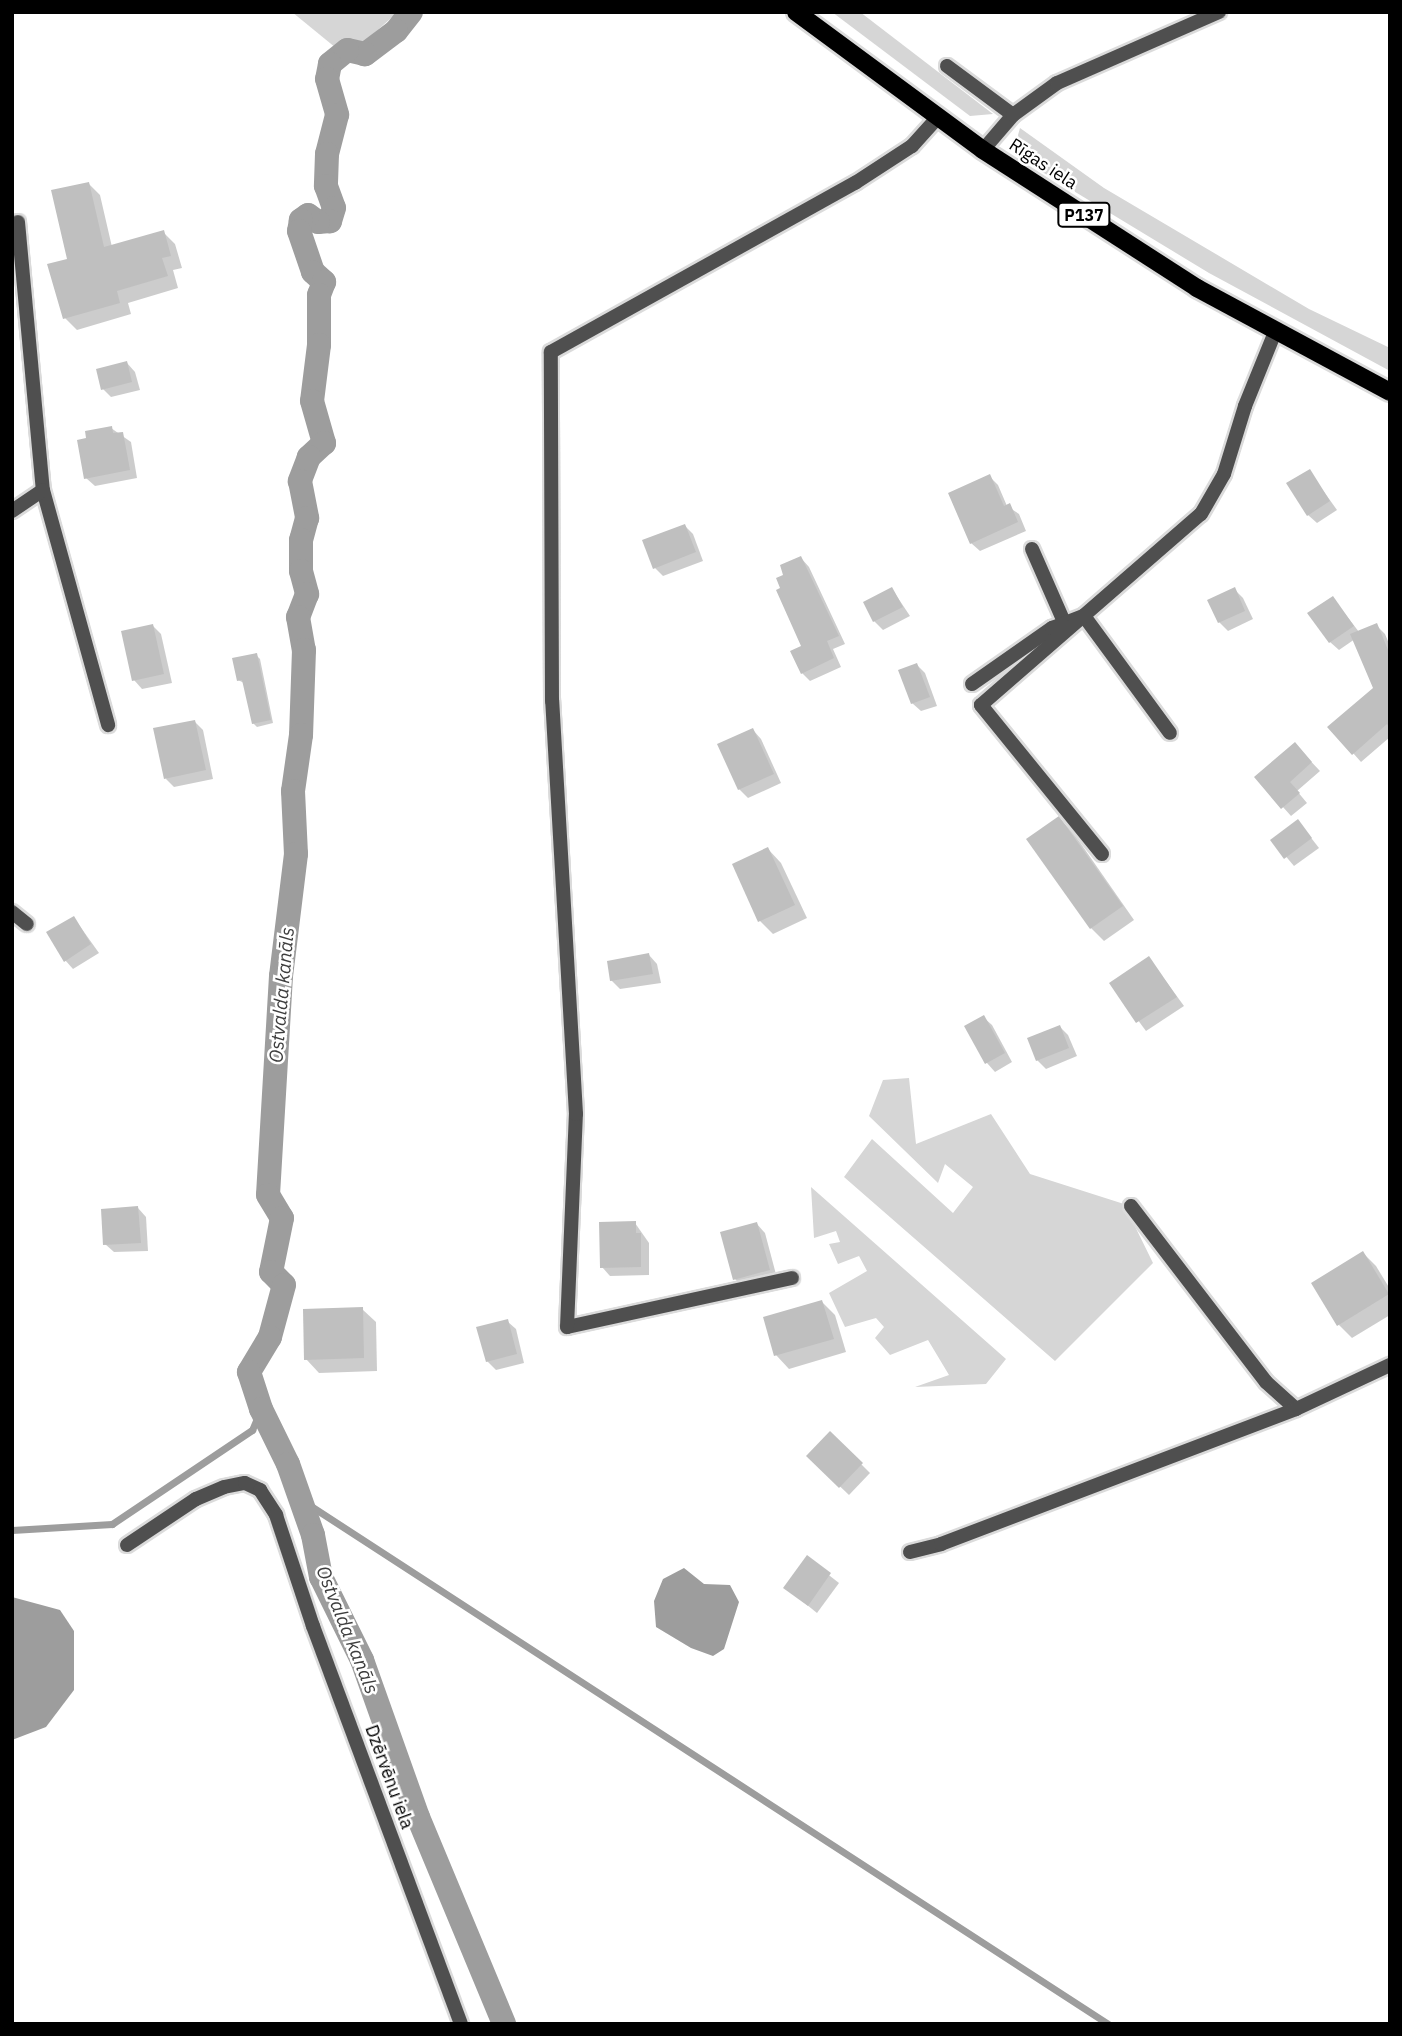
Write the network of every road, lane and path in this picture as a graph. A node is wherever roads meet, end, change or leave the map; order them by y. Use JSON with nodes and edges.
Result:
{"nodes":[{"id":1,"x":796,"y":12,"type":"edge"},
{"id":2,"x":1219,"y":12,"type":"edge"},
{"id":3,"x":947,"y":66,"type":"dead end"},
{"id":4,"x":1013,"y":115,"type":"junction"},
{"id":5,"x":937,"y":118,"type":"junction"},
{"id":6,"x":983,"y":150,"type":"junction"},
{"id":7,"x":18,"y":222,"type":"dead end"},
{"id":8,"x":1275,"y":332,"type":"junction"},
{"id":9,"x":1390,"y":392,"type":"edge"},
{"id":10,"x":43,"y":490,"type":"junction"},
{"id":11,"x":12,"y":511,"type":"edge"},
{"id":12,"x":1032,"y":549,"type":"dead end"},
{"id":13,"x":1084,"y":616,"type":"junction"},
{"id":14,"x":1064,"y":622,"type":"junction"},
{"id":15,"x":972,"y":684,"type":"dead end"},
{"id":16,"x":108,"y":725,"type":"dead end"},
{"id":17,"x":1170,"y":733,"type":"dead end"},
{"id":18,"x":1102,"y":854,"type":"dead end"},
{"id":19,"x":12,"y":912,"type":"edge"},
{"id":20,"x":27,"y":924,"type":"dead end"},
{"id":21,"x":1131,"y":1206,"type":"dead end"},
{"id":22,"x":792,"y":1278,"type":"dead end"},
{"id":23,"x":1390,"y":1365,"type":"edge"},
{"id":24,"x":1296,"y":1409,"type":"junction"},
{"id":25,"x":127,"y":1545,"type":"dead end"},
{"id":26,"x":910,"y":1552,"type":"dead end"},
{"id":27,"x":461,"y":2024,"type":"edge"}],
"edges":[{"from":1,"to":5,"type":"main road","name":"Rīgas iela","number":"P137"},
{"from":2,"to":4,"type":"street"},
{"from":3,"to":4,"type":"street"},
{"from":4,"to":6,"type":"street"},
{"from":5,"to":6,"type":"main road","name":"Rīgas iela","number":"P137"},
{"from":5,"to":22,"type":"street"},
{"from":6,"to":8,"type":"main road","name":"Rīgas iela","number":"P137"},
{"from":7,"to":10,"type":"street"},
{"from":8,"to":9,"type":"main road","name":"Rīgas iela","number":"P137"},
{"from":8,"to":13,"type":"street"},
{"from":10,"to":11,"type":"street"},
{"from":10,"to":16,"type":"street"},
{"from":12,"to":14,"type":"street"},
{"from":13,"to":14,"type":"street"},
{"from":13,"to":17,"type":"street"},
{"from":13,"to":18,"type":"street"},
{"from":14,"to":15,"type":"street"},
{"from":19,"to":20,"type":"street"},
{"from":21,"to":24,"type":"street"},
{"from":23,"to":24,"type":"street"},
{"from":24,"to":26,"type":"street"},
{"from":25,"to":27,"type":"street","name":"Dzērvēnu iela"}]}
